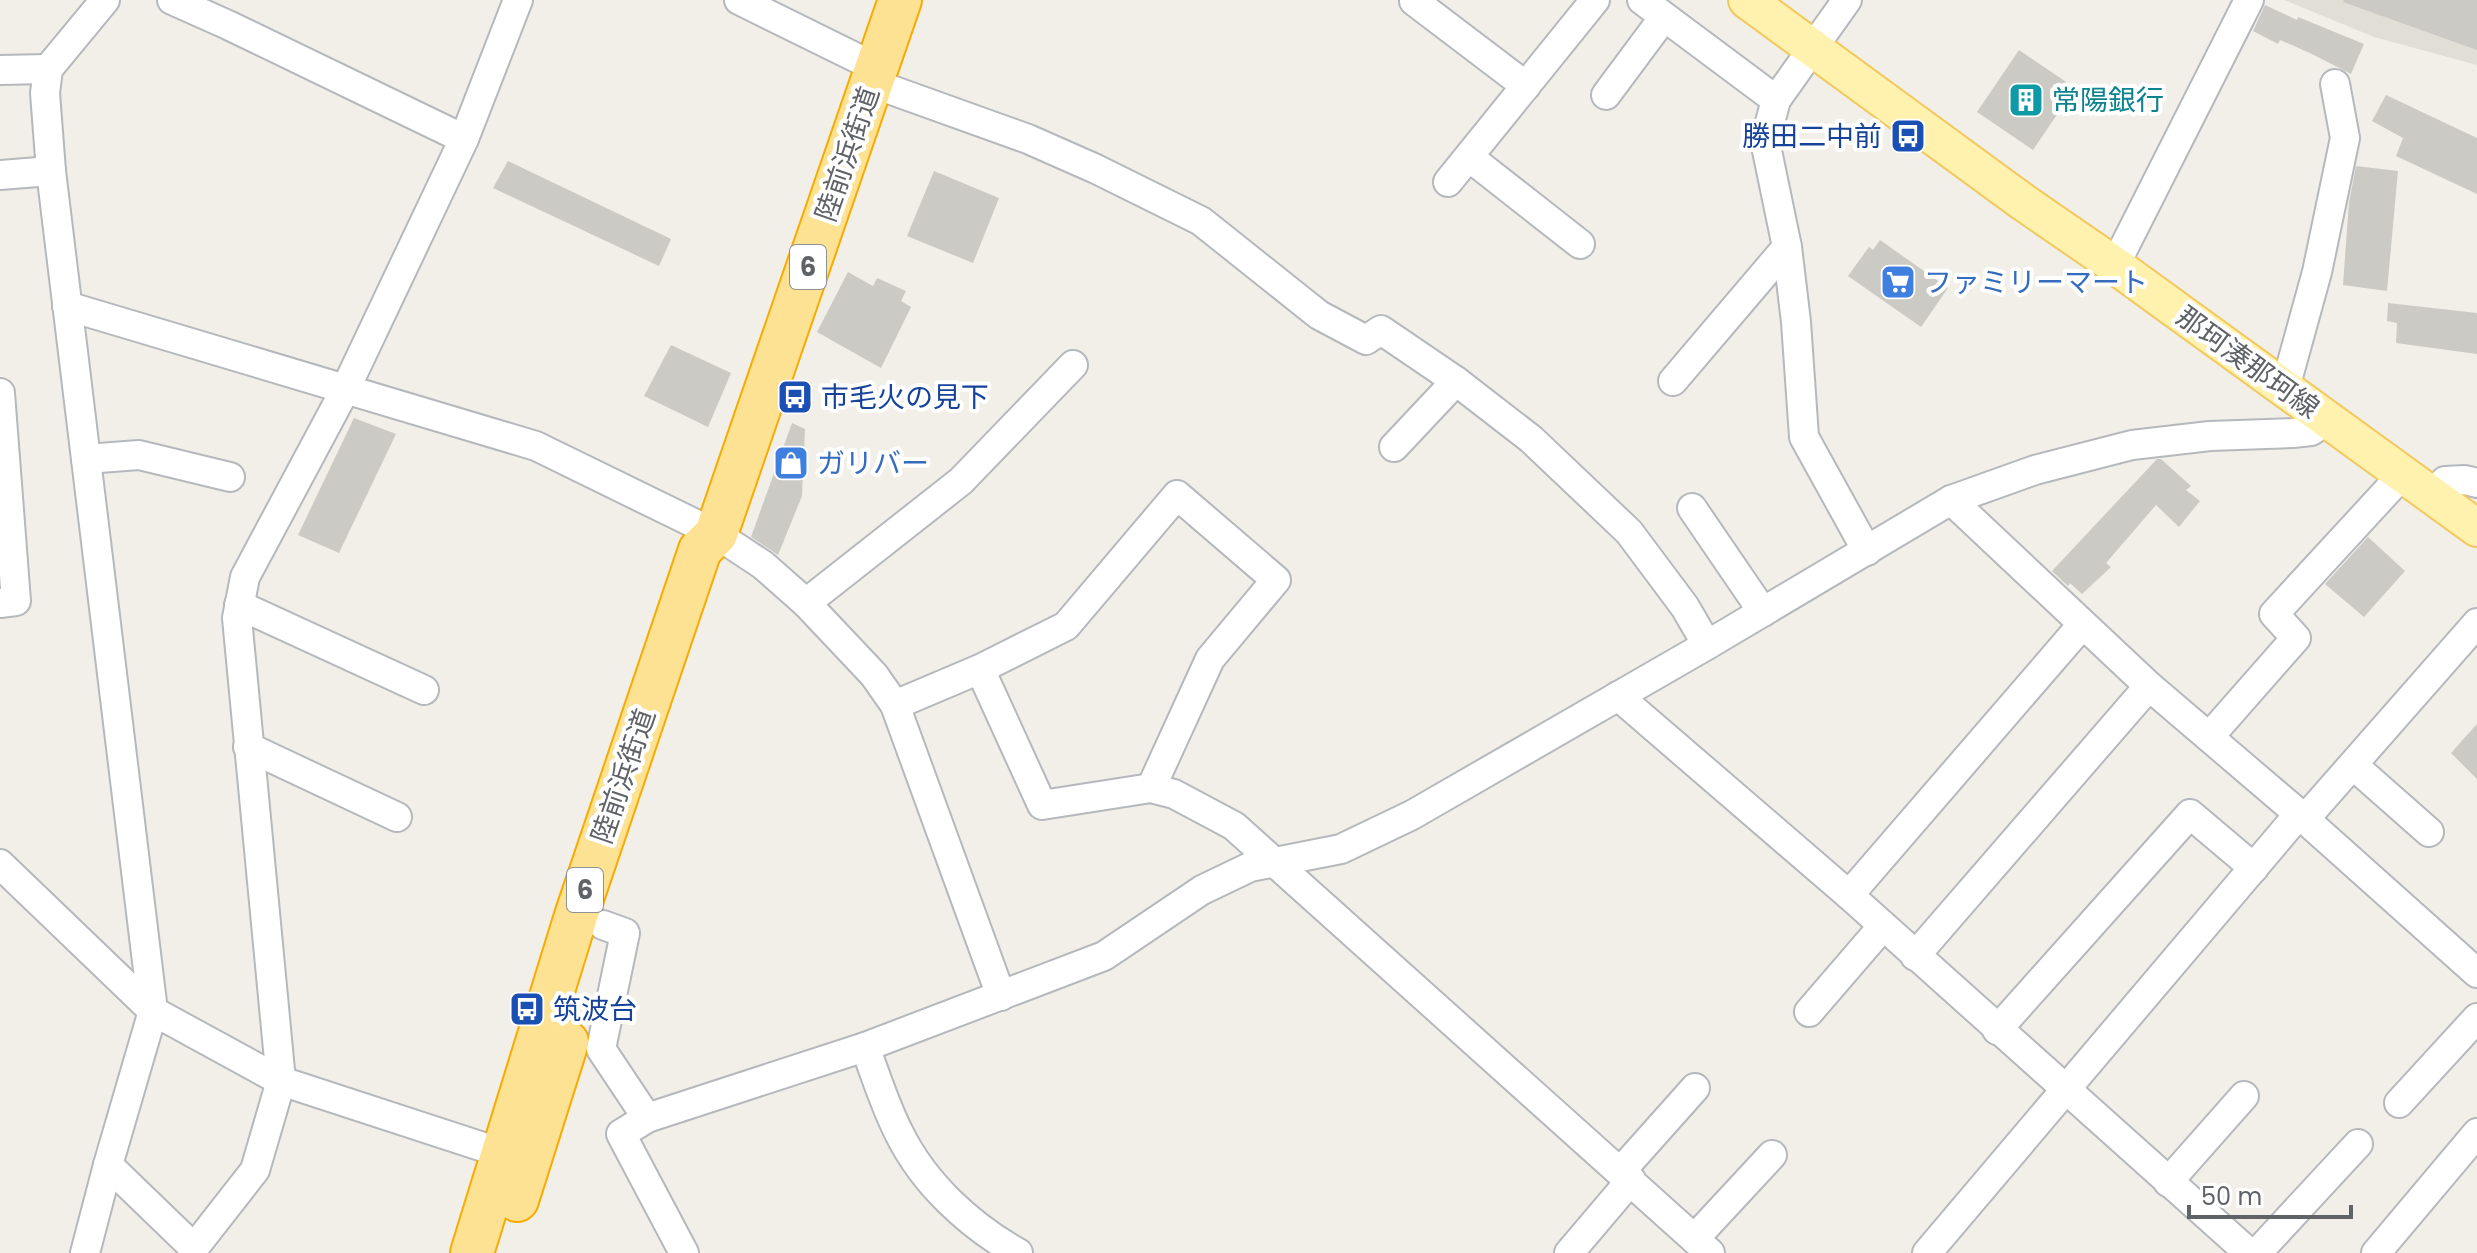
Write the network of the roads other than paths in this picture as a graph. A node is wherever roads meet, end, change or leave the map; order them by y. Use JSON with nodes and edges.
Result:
{"nodes":[{"id":1,"x":105,"y":0,"type":"edge"},
{"id":2,"x":172,"y":0,"type":"edge"},
{"id":3,"x":518,"y":0,"type":"edge"},
{"id":4,"x":739,"y":0,"type":"edge"},
{"id":5,"x":900,"y":0,"type":"edge"},
{"id":6,"x":1595,"y":0,"type":"edge"},
{"id":7,"x":1747,"y":0,"type":"edge"},
{"id":8,"x":1847,"y":0,"type":"edge"},
{"id":9,"x":2249,"y":0,"type":"edge"},
{"id":10,"x":1414,"y":1,"type":"edge"},
{"id":11,"x":1653,"y":8,"type":"edge"},
{"id":12,"x":1813,"y":48,"type":"junction"},
{"id":13,"x":48,"y":69,"type":"junction"},
{"id":14,"x":0,"y":70,"type":"edge"},
{"id":15,"x":874,"y":76,"type":"junction"},
{"id":16,"x":2335,"y":84,"type":"dead end"},
{"id":17,"x":1526,"y":86,"type":"junction"},
{"id":18,"x":1606,"y":95,"type":"dead end"},
{"id":19,"x":1776,"y":100,"type":"junction"},
{"id":20,"x":464,"y":139,"type":"junction"},
{"id":21,"x":1469,"y":157,"type":"junction"},
{"id":22,"x":51,"y":171,"type":"junction"},
{"id":23,"x":0,"y":175,"type":"edge"},
{"id":24,"x":1448,"y":182,"type":"dead end"},
{"id":25,"x":1580,"y":244,"type":"dead end"},
{"id":26,"x":1787,"y":247,"type":"junction"},
{"id":27,"x":2115,"y":265,"type":"junction"},
{"id":28,"x":67,"y":306,"type":"junction"},
{"id":29,"x":1073,"y":365,"type":"dead end"},
{"id":30,"x":1456,"y":381,"type":"junction"},
{"id":31,"x":1673,"y":381,"type":"dead end"},
{"id":32,"x":2285,"y":388,"type":"junction"},
{"id":33,"x":345,"y":390,"type":"junction"},
{"id":34,"x":0,"y":393,"type":"edge"},
{"id":35,"x":2328,"y":420,"type":"junction"},
{"id":36,"x":1394,"y":447,"type":"dead end"},
{"id":37,"x":86,"y":459,"type":"junction"},
{"id":38,"x":2402,"y":475,"type":"junction"},
{"id":39,"x":230,"y":477,"type":"dead end"},
{"id":40,"x":2477,"y":483,"type":"edge"},
{"id":41,"x":2432,"y":496,"type":"junction"},
{"id":42,"x":1951,"y":500,"type":"junction"},
{"id":43,"x":4,"y":502,"type":"edge"},
{"id":44,"x":1692,"y":508,"type":"dead end"},
{"id":45,"x":2477,"y":528,"type":"edge"},
{"id":46,"x":716,"y":534,"type":"junction"},
{"id":47,"x":1867,"y":551,"type":"junction"},
{"id":48,"x":0,"y":603,"type":"edge"},
{"id":49,"x":806,"y":603,"type":"junction"},
{"id":50,"x":239,"y":605,"type":"junction"},
{"id":51,"x":1763,"y":612,"type":"junction"},
{"id":52,"x":2477,"y":623,"type":"edge"},
{"id":53,"x":2082,"y":625,"type":"junction"},
{"id":54,"x":1707,"y":645,"type":"junction"},
{"id":55,"x":980,"y":669,"type":"junction"},
{"id":56,"x":2149,"y":686,"type":"junction"},
{"id":57,"x":424,"y":690,"type":"dead end"},
{"id":58,"x":1618,"y":696,"type":"junction"},
{"id":59,"x":895,"y":705,"type":"junction"},
{"id":60,"x":2209,"y":737,"type":"junction"},
{"id":61,"x":248,"y":747,"type":"junction"},
{"id":62,"x":2353,"y":765,"type":"junction"},
{"id":63,"x":1151,"y":788,"type":"junction"},
{"id":64,"x":397,"y":817,"type":"dead end"},
{"id":65,"x":2302,"y":817,"type":"junction"},
{"id":66,"x":2429,"y":832,"type":"dead end"},
{"id":67,"x":1274,"y":861,"type":"junction"},
{"id":68,"x":0,"y":864,"type":"edge"},
{"id":69,"x":2254,"y":868,"type":"junction"},
{"id":70,"x":1849,"y":895,"type":"junction"},
{"id":71,"x":603,"y":925,"type":"junction"},
{"id":72,"x":1883,"y":926,"type":"junction"},
{"id":73,"x":1915,"y":956,"type":"junction"},
{"id":74,"x":2477,"y":973,"type":"edge"},
{"id":75,"x":1001,"y":996,"type":"junction"},
{"id":76,"x":153,"y":1011,"type":"junction"},
{"id":77,"x":1809,"y":1012,"type":"dead end"},
{"id":78,"x":2477,"y":1018,"type":"edge"},
{"id":79,"x":1997,"y":1030,"type":"junction"},
{"id":80,"x":865,"y":1047,"type":"junction"},
{"id":81,"x":281,"y":1081,"type":"junction"},
{"id":82,"x":1695,"y":1088,"type":"dead end"},
{"id":83,"x":2064,"y":1089,"type":"junction"},
{"id":84,"x":2244,"y":1096,"type":"dead end"},
{"id":85,"x":2399,"y":1103,"type":"dead end"},
{"id":86,"x":647,"y":1118,"type":"junction"},
{"id":87,"x":2477,"y":1133,"type":"edge"},
{"id":88,"x":2358,"y":1144,"type":"dead end"},
{"id":89,"x":1772,"y":1155,"type":"dead end"},
{"id":90,"x":515,"y":1158,"type":"junction"},
{"id":91,"x":108,"y":1165,"type":"junction"},
{"id":92,"x":1626,"y":1175,"type":"junction"},
{"id":93,"x":2168,"y":1182,"type":"junction"},
{"id":94,"x":1702,"y":1245,"type":"edge"},
{"id":95,"x":87,"y":1251,"type":"edge"},
{"id":96,"x":472,"y":1253,"type":"edge"},
{"id":97,"x":501,"y":1253,"type":"edge"},
{"id":98,"x":684,"y":1253,"type":"edge"},
{"id":99,"x":1018,"y":1253,"type":"edge"},
{"id":100,"x":1569,"y":1253,"type":"edge"},
{"id":101,"x":1927,"y":1253,"type":"edge"},
{"id":102,"x":2249,"y":1253,"type":"edge"},
{"id":103,"x":2257,"y":1253,"type":"edge"},
{"id":104,"x":2376,"y":1253,"type":"edge"}],
"edges":[{"from":1,"to":13,"type":"street"},
{"from":2,"to":20,"type":"street"},
{"from":3,"to":20,"type":"street"},
{"from":4,"to":15,"type":"street"},
{"from":5,"to":15,"type":"highway","name":"陸前浜街道","number":"6"},
{"from":6,"to":17,"type":"street"},
{"from":7,"to":12,"type":"main road","name":"那珂湊那珂線"},
{"from":8,"to":12,"type":"street"},
{"from":9,"to":27,"type":"street"},
{"from":10,"to":17,"type":"street"},
{"from":11,"to":18,"type":"street"},
{"from":11,"to":19,"type":"street"},
{"from":12,"to":19,"type":"street"},
{"from":12,"to":27,"type":"main road","name":"那珂湊那珂線"},
{"from":13,"to":14,"type":"street"},
{"from":13,"to":22,"type":"street"},
{"from":15,"to":30,"type":"street"},
{"from":15,"to":46,"type":"highway","name":"陸前浜街道","number":"6"},
{"from":16,"to":32,"type":"street"},
{"from":17,"to":21,"type":"street"},
{"from":19,"to":26,"type":"street"},
{"from":20,"to":33,"type":"street"},
{"from":21,"to":24,"type":"street"},
{"from":21,"to":25,"type":"street"},
{"from":22,"to":23,"type":"street"},
{"from":22,"to":28,"type":"street"},
{"from":26,"to":31,"type":"street"},
{"from":26,"to":47,"type":"street"},
{"from":27,"to":32,"type":"main road","name":"那珂湊那珂線"},
{"from":28,"to":33,"type":"street"},
{"from":28,"to":37,"type":"street"},
{"from":29,"to":49,"type":"street"},
{"from":30,"to":36,"type":"street"},
{"from":30,"to":54,"type":"street"},
{"from":32,"to":35,"type":"main road","name":"那珂湊那珂線"},
{"from":33,"to":46,"type":"street"},
{"from":33,"to":50,"type":"street"},
{"from":34,"to":43,"type":"street"},
{"from":35,"to":38,"type":"main road","name":"那珂湊那珂線"},
{"from":35,"to":42,"type":"street"},
{"from":37,"to":39,"type":"street"},
{"from":37,"to":76,"type":"street"},
{"from":38,"to":41,"type":"main road","name":"那珂湊那珂線"},
{"from":38,"to":60,"type":"street"},
{"from":40,"to":41,"type":"street"},
{"from":41,"to":45,"type":"main road","name":"那珂湊那珂線"},
{"from":42,"to":47,"type":"street"},
{"from":42,"to":53,"type":"street"},
{"from":43,"to":48,"type":"street"},
{"from":44,"to":51,"type":"street"},
{"from":46,"to":49,"type":"street"},
{"from":46,"to":71,"type":"highway","name":"陸前浜街道","number":"6"},
{"from":46,"to":90,"type":"highway","name":"陸前浜街道","number":"6"},
{"from":47,"to":51,"type":"street"},
{"from":49,"to":59,"type":"street"},
{"from":50,"to":57,"type":"street"},
{"from":50,"to":61,"type":"street"},
{"from":51,"to":54,"type":"street"},
{"from":52,"to":62,"type":"street"},
{"from":53,"to":56,"type":"street"},
{"from":53,"to":70,"type":"street"},
{"from":54,"to":58,"type":"street"},
{"from":55,"to":59,"type":"street"},
{"from":55,"to":63,"type":"street"},
{"from":55,"to":63,"type":"street"},
{"from":56,"to":60,"type":"street"},
{"from":56,"to":73,"type":"street"},
{"from":58,"to":67,"type":"street"},
{"from":58,"to":70,"type":"street"},
{"from":59,"to":75,"type":"street"},
{"from":60,"to":65,"type":"street"},
{"from":61,"to":64,"type":"street"},
{"from":61,"to":81,"type":"street"},
{"from":62,"to":65,"type":"street"},
{"from":62,"to":66,"type":"street"},
{"from":63,"to":67,"type":"street"},
{"from":65,"to":69,"type":"street"},
{"from":65,"to":74,"type":"street"},
{"from":67,"to":75,"type":"street"},
{"from":67,"to":92,"type":"street"},
{"from":68,"to":76,"type":"street"},
{"from":69,"to":79,"type":"street"},
{"from":69,"to":83,"type":"street"},
{"from":70,"to":72,"type":"street"},
{"from":71,"to":86,"type":"street"},
{"from":71,"to":90,"type":"highway","name":"陸前浜街道","number":"6"},
{"from":72,"to":73,"type":"street"},
{"from":72,"to":77,"type":"street"},
{"from":73,"to":79,"type":"street"},
{"from":75,"to":80,"type":"street"},
{"from":76,"to":81,"type":"street"},
{"from":76,"to":91,"type":"street"},
{"from":78,"to":85,"type":"street"},
{"from":79,"to":83,"type":"street"},
{"from":80,"to":86,"type":"street"},
{"from":80,"to":99,"type":"street"},
{"from":81,"to":90,"type":"street"},
{"from":81,"to":91,"type":"street"},
{"from":82,"to":92,"type":"street"},
{"from":83,"to":93,"type":"street"},
{"from":83,"to":101,"type":"street"},
{"from":84,"to":93,"type":"street"},
{"from":86,"to":98,"type":"street"},
{"from":87,"to":104,"type":"street"},
{"from":88,"to":103,"type":"street"},
{"from":89,"to":94,"type":"street"},
{"from":90,"to":96,"type":"highway","name":"陸前浜街道","number":"6"},
{"from":90,"to":97,"type":"highway","name":"陸前浜街道","number":"6"},
{"from":91,"to":95,"type":"street"},
{"from":92,"to":94,"type":"street"},
{"from":92,"to":100,"type":"street"},
{"from":93,"to":102,"type":"street"}]}
